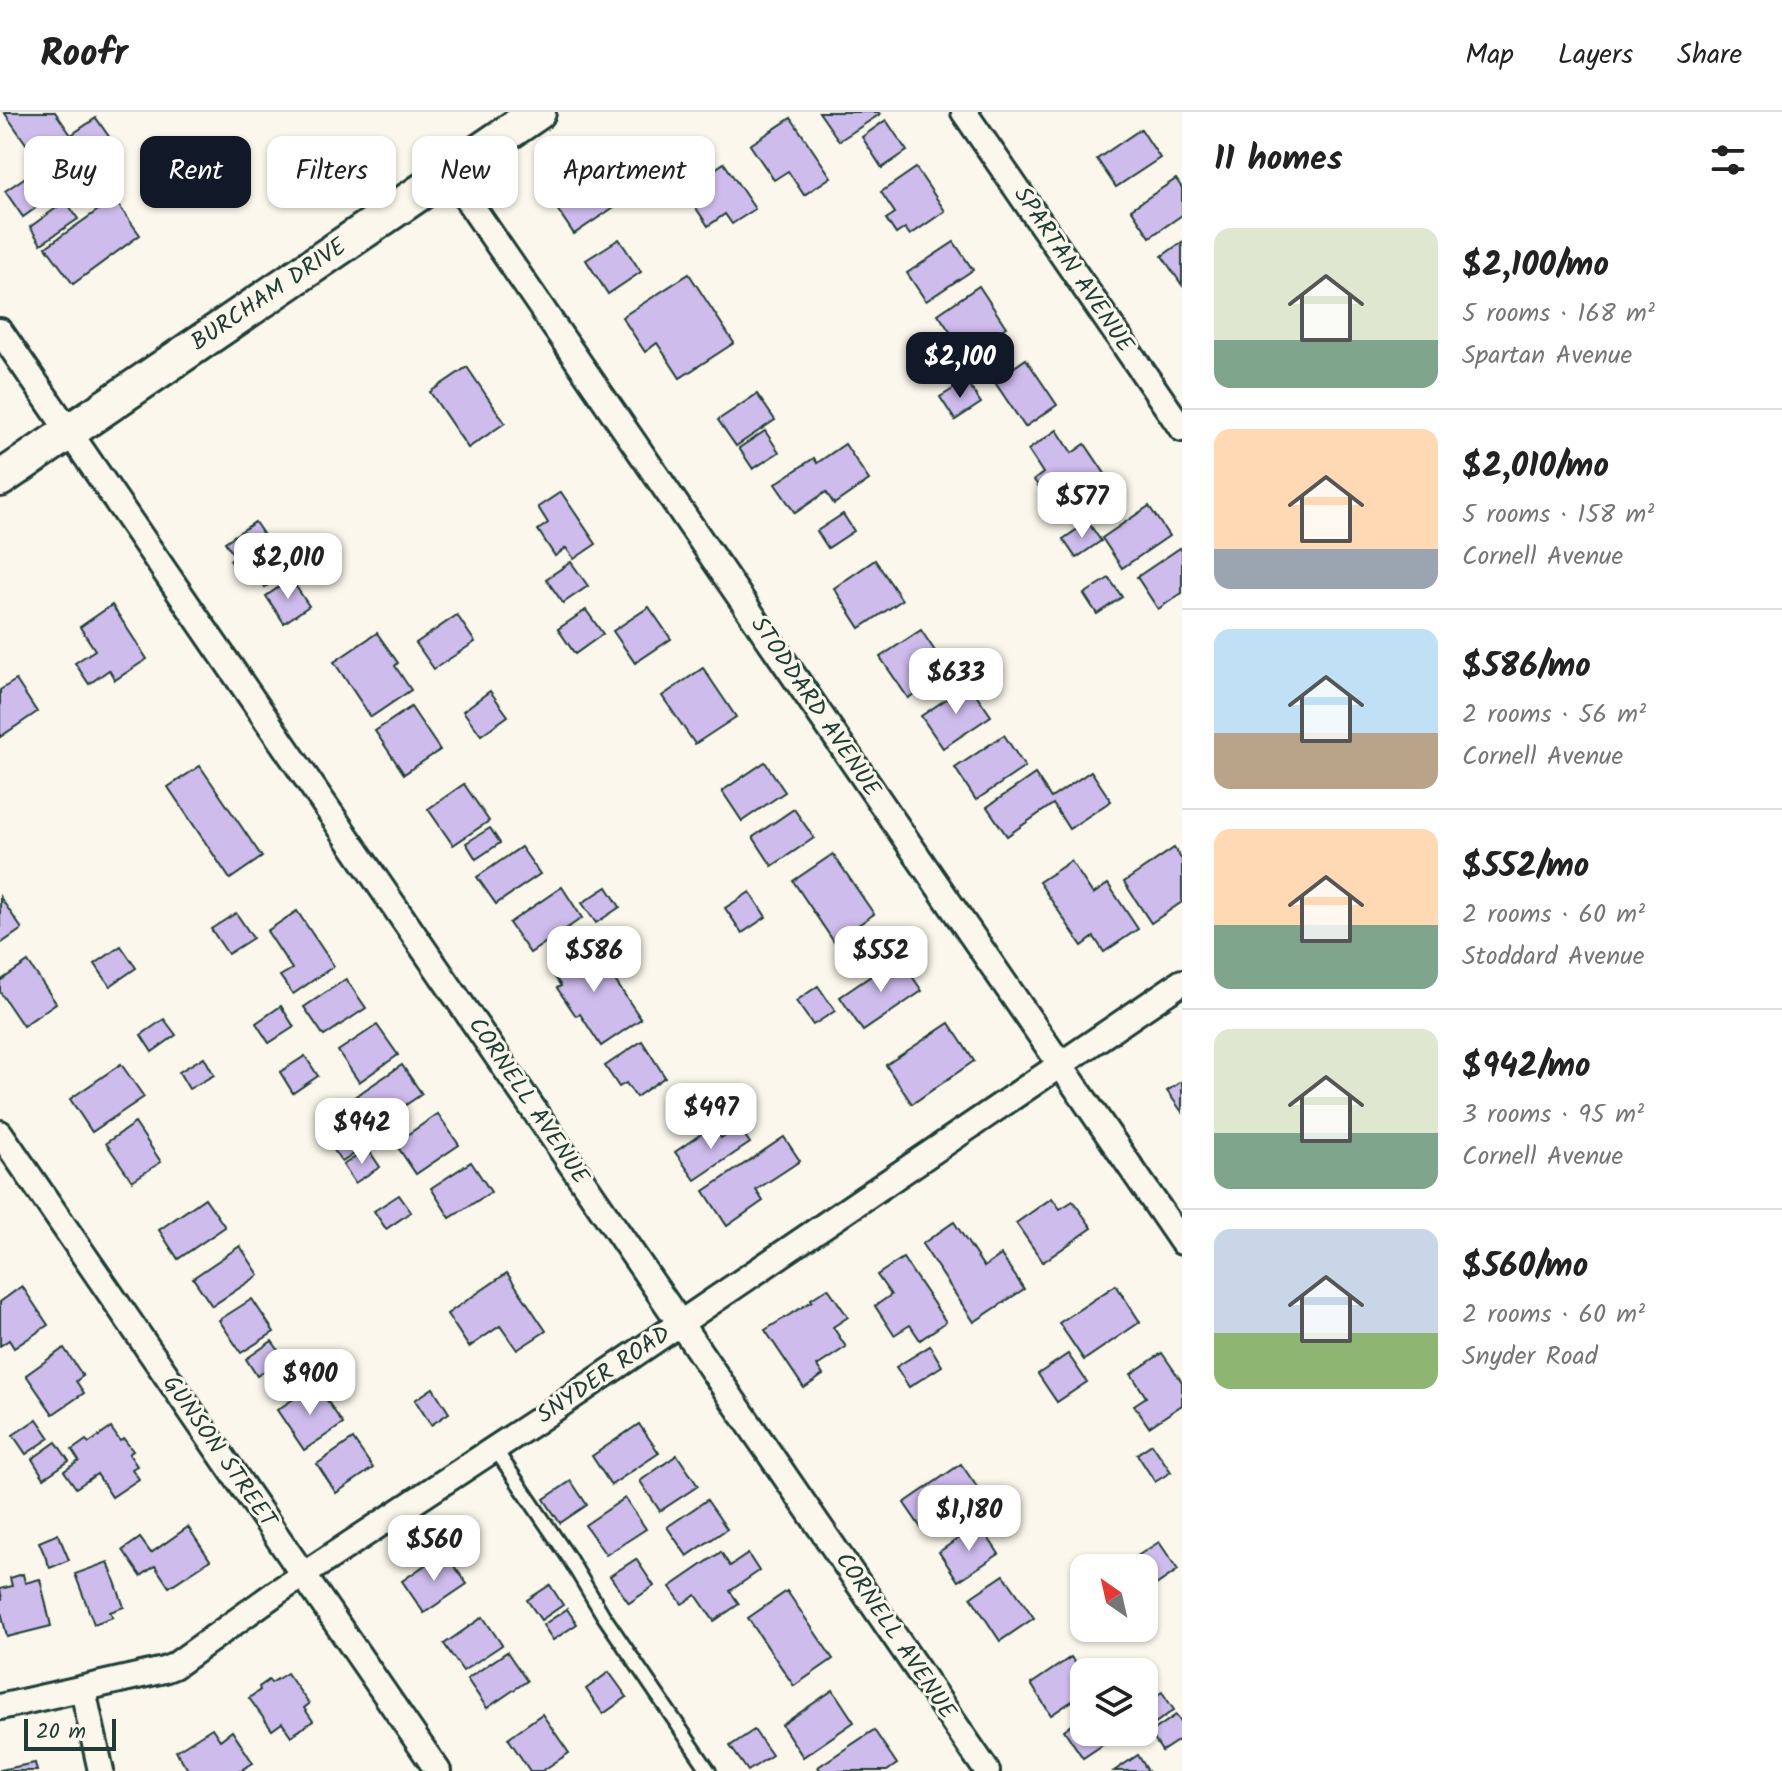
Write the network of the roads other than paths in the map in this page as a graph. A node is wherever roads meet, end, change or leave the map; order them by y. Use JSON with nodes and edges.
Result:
{"nodes":[{"id":1,"x":538,"y":112,"type":"edge"},
{"id":2,"x":964,"y":112,"type":"edge"},
{"id":3,"x":503,"y":136,"type":"edge"},
{"id":4,"x":412,"y":198,"type":"edge"},
{"id":5,"x":473,"y":208,"type":"edge"},
{"id":6,"x":0,"y":331,"type":"edge"},
{"id":7,"x":1182,"y":429,"type":"edge"},
{"id":8,"x":70,"y":431,"type":"junction"},
{"id":9,"x":0,"y":479,"type":"edge"},
{"id":10,"x":1182,"y":982,"type":"edge"},
{"id":11,"x":1060,"y":1064,"type":"junction"},
{"id":12,"x":0,"y":1133,"type":"edge"},
{"id":13,"x":1182,"y":1242,"type":"edge"},
{"id":14,"x":680,"y":1323,"type":"junction"},
{"id":15,"x":495,"y":1449,"type":"junction"},
{"id":16,"x":304,"y":1575,"type":"junction"},
{"id":17,"x":83,"y":1690,"type":"junction"},
{"id":18,"x":0,"y":1707,"type":"edge"},
{"id":19,"x":101,"y":1771,"type":"edge"},
{"id":20,"x":438,"y":1771,"type":"edge"},
{"id":21,"x":709,"y":1771,"type":"edge"},
{"id":22,"x":987,"y":1771,"type":"edge"}],
"edges":[{"from":1,"to":3,"type":"street","name":"BURCHAM DRIVE"},
{"from":2,"to":7,"type":"street","name":"SPARTAN AVENUE"},
{"from":4,"to":8,"type":"street","name":"BURCHAM DRIVE"},
{"from":5,"to":11,"type":"street","name":"STODDARD AVENUE"},
{"from":6,"to":8,"type":"street","name":"CORNELL AVENUE"},
{"from":8,"to":9,"type":"street","name":"BURCHAM DRIVE"},
{"from":8,"to":14,"type":"street","name":"CORNELL AVENUE"},
{"from":10,"to":11,"type":"street","name":"SNYDER ROAD"},
{"from":11,"to":13,"type":"street","name":"STODDARD AVENUE"},
{"from":11,"to":14,"type":"street","name":"SNYDER ROAD"},
{"from":12,"to":16,"type":"street","name":"GUNSON STREET"},
{"from":14,"to":15,"type":"street","name":"SNYDER ROAD"},
{"from":14,"to":22,"type":"street","name":"CORNELL AVENUE"},
{"from":15,"to":16,"type":"street","name":"SNYDER ROAD"},
{"from":15,"to":21,"type":"lane"},
{"from":16,"to":17,"type":"street","name":"SNYDER ROAD"},
{"from":16,"to":20,"type":"street","name":"GUNSON STREET"},
{"from":17,"to":18,"type":"street","name":"SNYDER ROAD"},
{"from":17,"to":19,"type":"street"}]}
